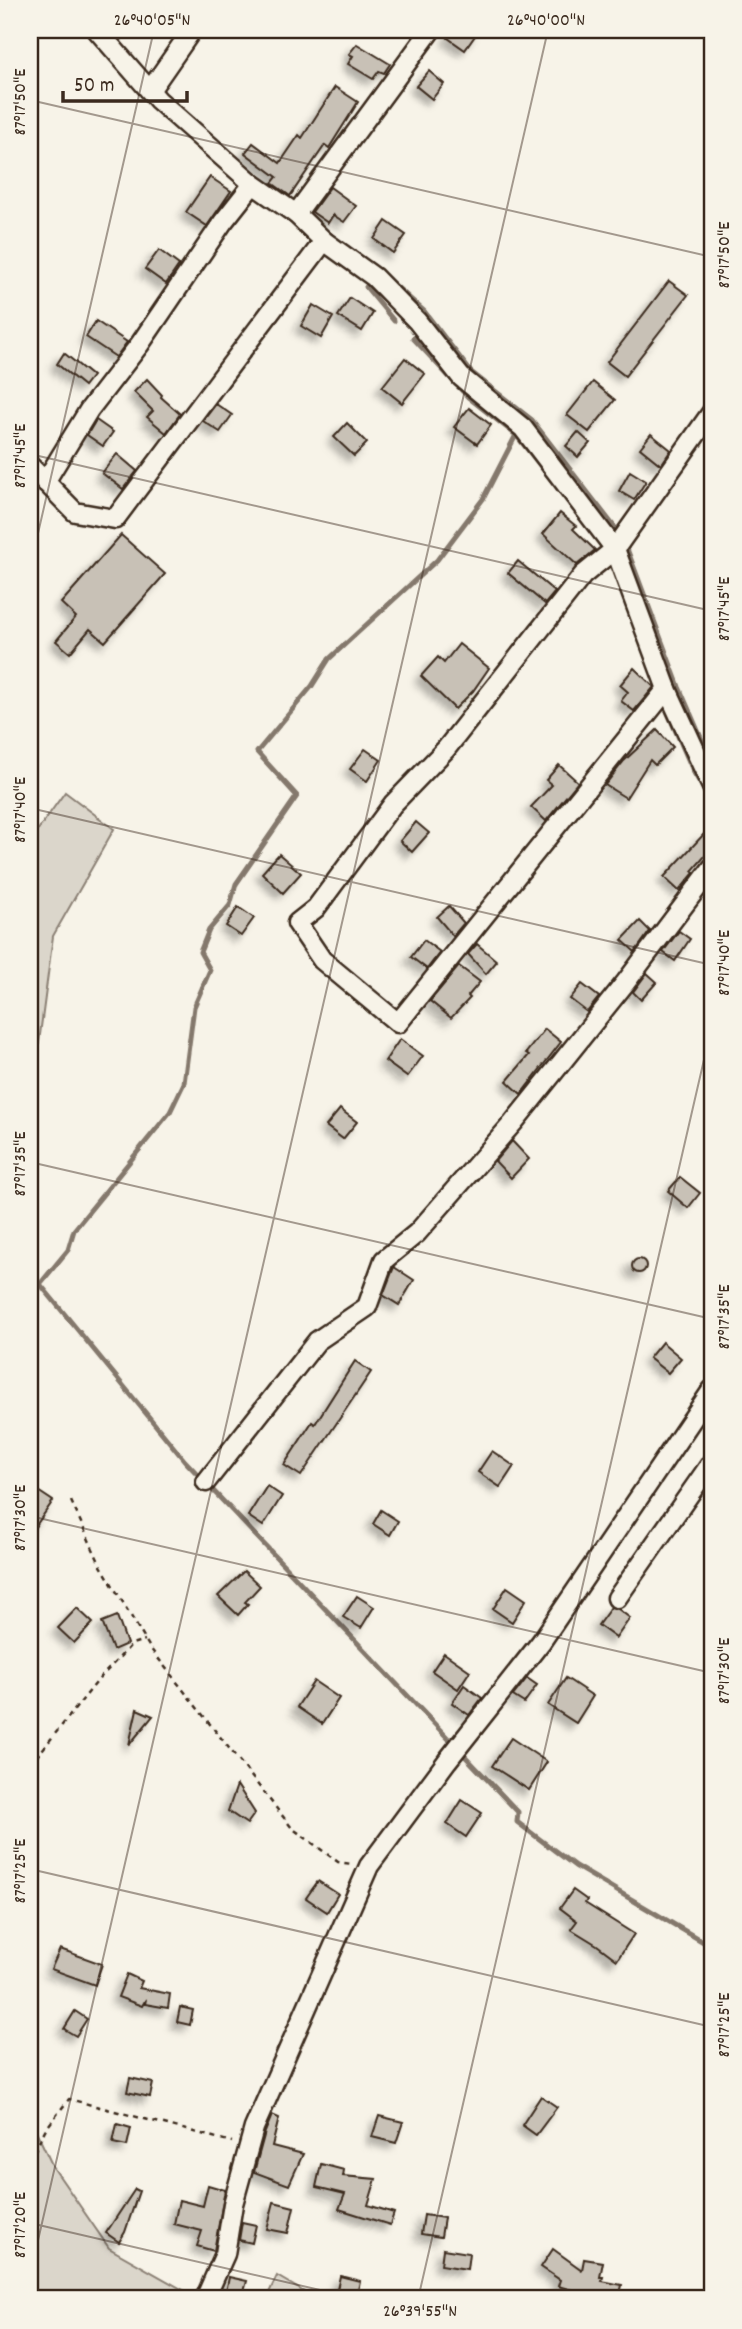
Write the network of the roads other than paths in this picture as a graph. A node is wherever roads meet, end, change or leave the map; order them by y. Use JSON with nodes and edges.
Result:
{"nodes":[{"id":1,"x":97,"y":30,"type":"edge"},
{"id":2,"x":192,"y":30,"type":"edge"},
{"id":3,"x":431,"y":30,"type":"edge"},
{"id":4,"x":151,"y":89,"type":"junction"},
{"id":5,"x":253,"y":184,"type":"junction"},
{"id":6,"x":296,"y":214,"type":"junction"},
{"id":7,"x":324,"y":241,"type":"junction"},
{"id":8,"x":712,"y":412,"type":"edge"},
{"id":9,"x":30,"y":466,"type":"edge"},
{"id":10,"x":45,"y":482,"type":"junction"},
{"id":11,"x":615,"y":549,"type":"junction"},
{"id":12,"x":667,"y":689,"type":"junction"},
{"id":13,"x":712,"y":787,"type":"edge"},
{"id":14,"x":712,"y":868,"type":"edge"},
{"id":15,"x":712,"y":1390,"type":"edge"},
{"id":16,"x":712,"y":1462,"type":"edge"},
{"id":17,"x":206,"y":1482,"type":"dead end"},
{"id":18,"x":618,"y":1598,"type":"dead end"},
{"id":19,"x":205,"y":2299,"type":"edge"}],
"edges":[{"from":1,"to":4,"type":"street"},
{"from":2,"to":4,"type":"street"},
{"from":3,"to":6,"type":"street"},
{"from":4,"to":5,"type":"street"},
{"from":5,"to":6,"type":"street"},
{"from":5,"to":10,"type":"street"},
{"from":6,"to":7,"type":"street"},
{"from":7,"to":10,"type":"street"},
{"from":7,"to":11,"type":"street"},
{"from":8,"to":11,"type":"street"},
{"from":9,"to":10,"type":"street"},
{"from":11,"to":12,"type":"street"},
{"from":11,"to":12,"type":"street"},
{"from":12,"to":13,"type":"street"},
{"from":14,"to":17,"type":"street"},
{"from":15,"to":19,"type":"street"},
{"from":16,"to":18,"type":"street"}]}
